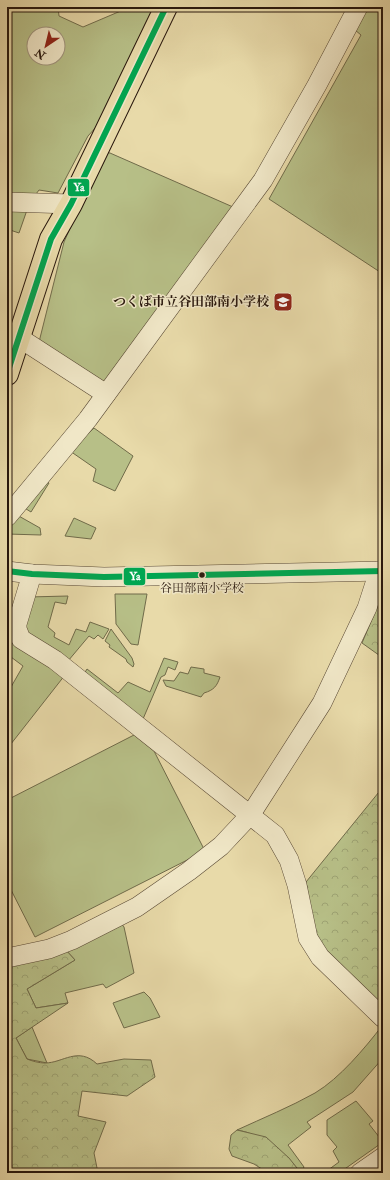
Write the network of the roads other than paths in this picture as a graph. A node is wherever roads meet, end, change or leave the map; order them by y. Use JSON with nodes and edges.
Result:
{"nodes":[{"id":1,"x":166,"y":7,"type":"edge"},
{"id":2,"x":358,"y":7,"type":"edge"},
{"id":3,"x":7,"y":202,"type":"edge"},
{"id":4,"x":71,"y":204,"type":"junction"},
{"id":5,"x":18,"y":337,"type":"junction"},
{"id":6,"x":7,"y":374,"type":"edge"},
{"id":7,"x":106,"y":394,"type":"junction"},
{"id":8,"x":7,"y":517,"type":"edge"},
{"id":9,"x":7,"y":571,"type":"edge"},
{"id":10,"x":381,"y":571,"type":"edge"},
{"id":11,"x":32,"y":574,"type":"junction"},
{"id":12,"x":14,"y":635,"type":"edge"},
{"id":13,"x":252,"y":814,"type":"junction"},
{"id":14,"x":7,"y":958,"type":"edge"},
{"id":15,"x":383,"y":1018,"type":"edge"},
{"id":16,"x":383,"y":1158,"type":"edge"},
{"id":17,"x":360,"y":1173,"type":"edge"}],
"edges":[{"from":1,"to":4,"type":"main road"},
{"from":2,"to":7,"type":"street"},
{"from":3,"to":4,"type":"street"},
{"from":4,"to":5,"type":"main road"},
{"from":5,"to":6,"type":"main road"},
{"from":5,"to":7,"type":"street"},
{"from":7,"to":8,"type":"street"},
{"from":9,"to":11,"type":"street"},
{"from":10,"to":11,"type":"street"},
{"from":10,"to":13,"type":"street"},
{"from":11,"to":12,"type":"street"},
{"from":12,"to":13,"type":"street"},
{"from":13,"to":14,"type":"street"},
{"from":13,"to":15,"type":"street"},
{"from":16,"to":17,"type":"street"}]}
